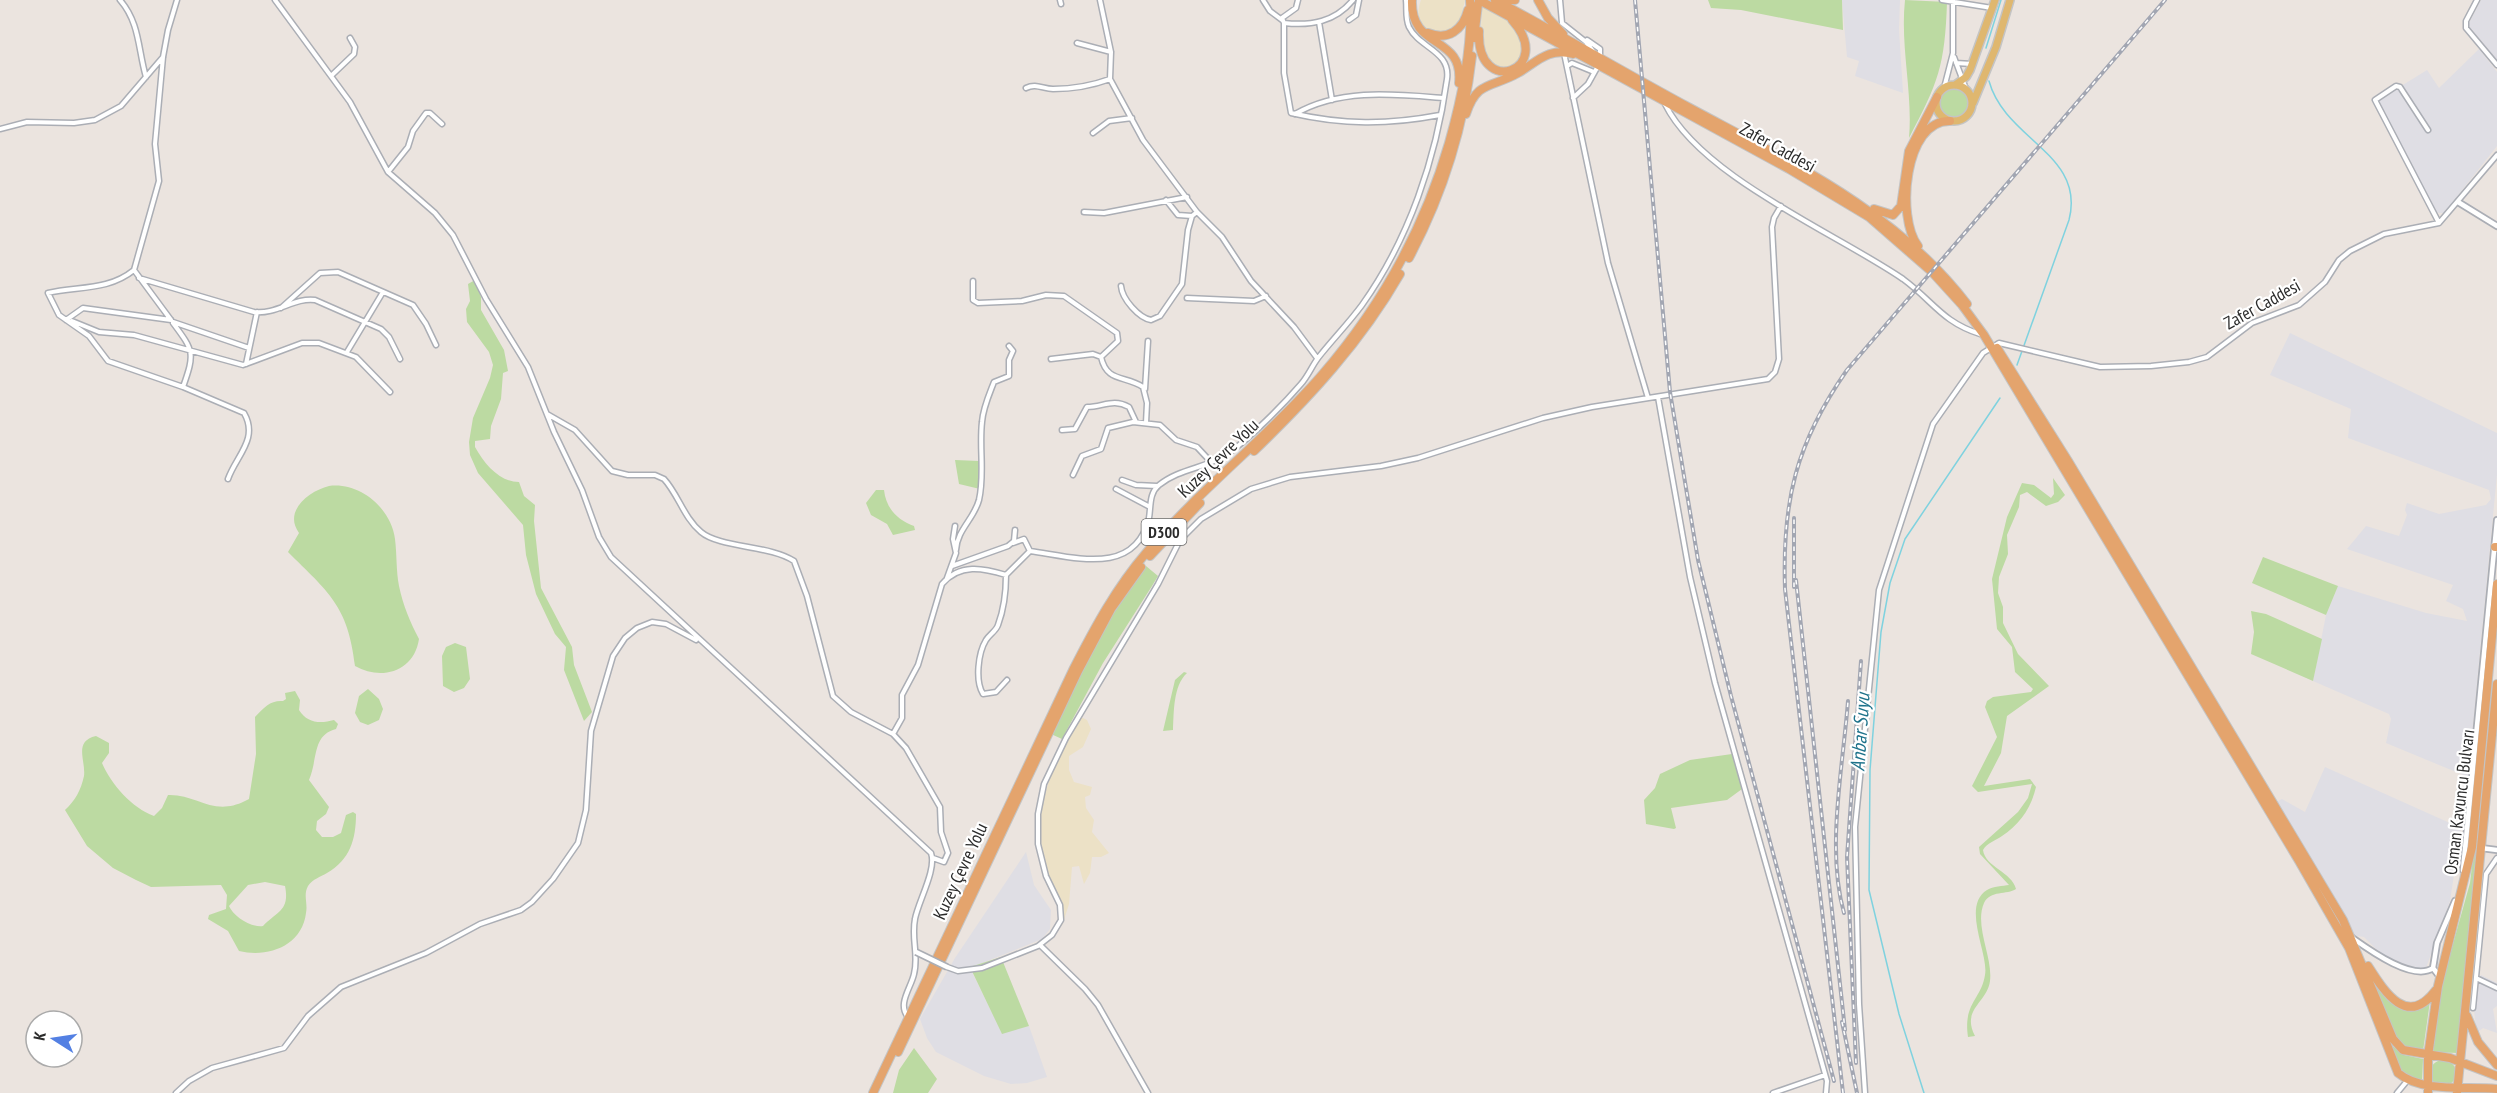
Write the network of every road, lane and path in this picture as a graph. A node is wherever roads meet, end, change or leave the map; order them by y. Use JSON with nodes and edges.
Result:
{"nodes":[{"id":1,"x":120,"y":0,"type":"edge"},
{"id":2,"x":177,"y":0,"type":"edge"},
{"id":3,"x":275,"y":0,"type":"edge"},
{"id":4,"x":1100,"y":0,"type":"edge"},
{"id":5,"x":1263,"y":0,"type":"edge"},
{"id":6,"x":1298,"y":0,"type":"edge"},
{"id":7,"x":1353,"y":0,"type":"edge"},
{"id":8,"x":1359,"y":0,"type":"edge"},
{"id":9,"x":1406,"y":0,"type":"edge"},
{"id":10,"x":1412,"y":0,"type":"edge"},
{"id":11,"x":1419,"y":0,"type":"edge"},
{"id":12,"x":1497,"y":0,"type":"edge"},
{"id":13,"x":1515,"y":0,"type":"edge"},
{"id":14,"x":1538,"y":0,"type":"edge"},
{"id":15,"x":1560,"y":0,"type":"edge"},
{"id":16,"x":1942,"y":0,"type":"edge"},
{"id":17,"x":1995,"y":0,"type":"edge"},
{"id":18,"x":2010,"y":0,"type":"edge"},
{"id":19,"x":2477,"y":0,"type":"edge"},
{"id":20,"x":1477,"y":1,"type":"edge"},
{"id":21,"x":1953,"y":1,"type":"edge"},
{"id":22,"x":1992,"y":8,"type":"junction"},
{"id":23,"x":1510,"y":17,"type":"junction"},
{"id":24,"x":1348,"y":20,"type":"dead end"},
{"id":25,"x":1283,"y":21,"type":"junction"},
{"id":26,"x":1319,"y":22,"type":"junction"},
{"id":27,"x":350,"y":38,"type":"dead end"},
{"id":28,"x":1077,"y":43,"type":"dead end"},
{"id":29,"x":1582,"y":44,"type":"junction"},
{"id":30,"x":1111,"y":52,"type":"junction"},
{"id":31,"x":1564,"y":52,"type":"junction"},
{"id":32,"x":1953,"y":53,"type":"junction"},
{"id":33,"x":163,"y":57,"type":"junction"},
{"id":34,"x":1584,"y":57,"type":"junction"},
{"id":35,"x":1955,"y":62,"type":"junction"},
{"id":36,"x":1597,"y":63,"type":"junction"},
{"id":37,"x":1973,"y":64,"type":"junction"},
{"id":38,"x":2497,"y":65,"type":"edge"},
{"id":39,"x":1566,"y":66,"type":"junction"},
{"id":40,"x":332,"y":75,"type":"junction"},
{"id":41,"x":146,"y":77,"type":"junction"},
{"id":42,"x":1110,"y":80,"type":"junction"},
{"id":43,"x":1959,"y":83,"type":"junction"},
{"id":44,"x":1026,"y":88,"type":"dead end"},
{"id":45,"x":1944,"y":88,"type":"junction"},
{"id":46,"x":1937,"y":97,"type":"junction"},
{"id":47,"x":1443,"y":98,"type":"junction"},
{"id":48,"x":1573,"y":98,"type":"junction"},
{"id":49,"x":1662,"y":99,"type":"junction"},
{"id":50,"x":1332,"y":100,"type":"junction"},
{"id":51,"x":1972,"y":106,"type":"junction"},
{"id":52,"x":1295,"y":114,"type":"junction"},
{"id":53,"x":1440,"y":115,"type":"junction"},
{"id":54,"x":1132,"y":118,"type":"junction"},
{"id":55,"x":1950,"y":121,"type":"junction"},
{"id":56,"x":442,"y":124,"type":"dead end"},
{"id":57,"x":0,"y":129,"type":"edge"},
{"id":58,"x":2428,"y":130,"type":"dead end"},
{"id":59,"x":1093,"y":133,"type":"dead end"},
{"id":60,"x":1445,"y":154,"type":"junction"},
{"id":61,"x":2497,"y":155,"type":"edge"},
{"id":62,"x":388,"y":172,"type":"junction"},
{"id":63,"x":1439,"y":192,"type":"junction"},
{"id":64,"x":1844,"y":194,"type":"junction"},
{"id":65,"x":1187,"y":196,"type":"junction"},
{"id":66,"x":1166,"y":200,"type":"junction"},
{"id":67,"x":2458,"y":202,"type":"junction"},
{"id":68,"x":1781,"y":206,"type":"junction"},
{"id":69,"x":1084,"y":212,"type":"dead end"},
{"id":70,"x":1197,"y":212,"type":"junction"},
{"id":71,"x":1192,"y":216,"type":"junction"},
{"id":72,"x":2439,"y":223,"type":"junction"},
{"id":73,"x":2497,"y":226,"type":"edge"},
{"id":74,"x":1922,"y":255,"type":"junction"},
{"id":75,"x":134,"y":270,"type":"junction"},
{"id":76,"x":139,"y":278,"type":"junction"},
{"id":77,"x":973,"y":281,"type":"dead end"},
{"id":78,"x":1121,"y":286,"type":"dead end"},
{"id":79,"x":382,"y":292,"type":"junction"},
{"id":80,"x":1266,"y":296,"type":"junction"},
{"id":81,"x":1187,"y":298,"type":"dead end"},
{"id":82,"x":280,"y":309,"type":"junction"},
{"id":83,"x":257,"y":312,"type":"junction"},
{"id":84,"x":65,"y":320,"type":"junction"},
{"id":85,"x":364,"y":321,"type":"junction"},
{"id":86,"x":1984,"y":335,"type":"junction"},
{"id":87,"x":1148,"y":341,"type":"dead end"},
{"id":88,"x":436,"y":345,"type":"dead end"},
{"id":89,"x":1009,"y":346,"type":"dead end"},
{"id":90,"x":1993,"y":346,"type":"junction"},
{"id":91,"x":249,"y":348,"type":"junction"},
{"id":92,"x":191,"y":349,"type":"junction"},
{"id":93,"x":347,"y":352,"type":"junction"},
{"id":94,"x":1101,"y":357,"type":"junction"},
{"id":95,"x":1317,"y":358,"type":"junction"},
{"id":96,"x":400,"y":359,"type":"dead end"},
{"id":97,"x":1051,"y":359,"type":"dead end"},
{"id":98,"x":246,"y":365,"type":"junction"},
{"id":99,"x":2018,"y":386,"type":"junction"},
{"id":100,"x":183,"y":387,"type":"junction"},
{"id":101,"x":1144,"y":389,"type":"junction"},
{"id":102,"x":390,"y":392,"type":"dead end"},
{"id":103,"x":1658,"y":397,"type":"junction"},
{"id":104,"x":1648,"y":398,"type":"junction"},
{"id":105,"x":547,"y":414,"type":"junction"},
{"id":106,"x":1136,"y":422,"type":"junction"},
{"id":107,"x":1146,"y":423,"type":"junction"},
{"id":108,"x":1062,"y":430,"type":"dead end"},
{"id":109,"x":1211,"y":462,"type":"junction"},
{"id":110,"x":1073,"y":475,"type":"dead end"},
{"id":111,"x":228,"y":479,"type":"dead end"},
{"id":112,"x":1122,"y":480,"type":"dead end"},
{"id":113,"x":1157,"y":486,"type":"junction"},
{"id":114,"x":1116,"y":489,"type":"dead end"},
{"id":115,"x":1150,"y":507,"type":"junction"},
{"id":116,"x":2497,"y":520,"type":"edge"},
{"id":117,"x":955,"y":526,"type":"dead end"},
{"id":118,"x":1015,"y":530,"type":"dead end"},
{"id":119,"x":1013,"y":543,"type":"junction"},
{"id":120,"x":2496,"y":547,"type":"edge"},
{"id":121,"x":956,"y":550,"type":"junction"},
{"id":122,"x":1030,"y":551,"type":"junction"},
{"id":123,"x":952,"y":566,"type":"junction"},
{"id":124,"x":1006,"y":575,"type":"junction"},
{"id":125,"x":947,"y":579,"type":"junction"},
{"id":126,"x":2497,"y":584,"type":"edge"},
{"id":127,"x":705,"y":645,"type":"junction"},
{"id":128,"x":1007,"y":680,"type":"dead end"},
{"id":129,"x":2497,"y":684,"type":"edge"},
{"id":130,"x":893,"y":734,"type":"junction"},
{"id":131,"x":2479,"y":746,"type":"junction"},
{"id":132,"x":2472,"y":820,"type":"junction"},
{"id":133,"x":2472,"y":847,"type":"junction"},
{"id":134,"x":2481,"y":848,"type":"junction"},
{"id":135,"x":2497,"y":850,"type":"edge"},
{"id":136,"x":933,"y":858,"type":"junction"},
{"id":137,"x":2497,"y":858,"type":"edge"},
{"id":138,"x":2351,"y":937,"type":"junction"},
{"id":139,"x":1040,"y":945,"type":"junction"},
{"id":140,"x":2354,"y":945,"type":"junction"},
{"id":141,"x":916,"y":952,"type":"junction"},
{"id":142,"x":947,"y":967,"type":"joint"},
{"id":143,"x":2433,"y":968,"type":"junction"},
{"id":144,"x":2440,"y":977,"type":"junction"},
{"id":145,"x":2476,"y":978,"type":"junction"},
{"id":146,"x":2438,"y":986,"type":"junction"},
{"id":147,"x":2497,"y":987,"type":"edge"},
{"id":148,"x":2469,"y":1009,"type":"junction"},
{"id":149,"x":908,"y":1018,"type":"junction"},
{"id":150,"x":2428,"y":1056,"type":"junction"},
{"id":151,"x":2460,"y":1061,"type":"junction"},
{"id":152,"x":2497,"y":1065,"type":"edge"},
{"id":153,"x":1825,"y":1076,"type":"junction"},
{"id":154,"x":2497,"y":1076,"type":"edge"},
{"id":155,"x":2409,"y":1082,"type":"junction"},
{"id":156,"x":2497,"y":1089,"type":"edge"},
{"id":157,"x":2426,"y":1091,"type":"edge"},
{"id":158,"x":2457,"y":1091,"type":"edge"},
{"id":159,"x":176,"y":1093,"type":"edge"},
{"id":160,"x":873,"y":1093,"type":"edge"},
{"id":161,"x":879,"y":1093,"type":"edge"},
{"id":162,"x":1148,"y":1093,"type":"edge"},
{"id":163,"x":1773,"y":1093,"type":"edge"},
{"id":164,"x":1826,"y":1093,"type":"edge"},
{"id":165,"x":1865,"y":1093,"type":"edge"},
{"id":166,"x":2397,"y":1093,"type":"edge"}],
"edges":[{"from":1,"to":41,"type":"street"},
{"from":2,"to":33,"type":"street"},
{"from":3,"to":40,"type":"street"},
{"from":4,"to":30,"type":"street"},
{"from":5,"to":25,"type":"street"},
{"from":6,"to":25,"type":"street"},
{"from":7,"to":26,"type":"street"},
{"from":8,"to":24,"type":"street"},
{"from":9,"to":47,"type":"street"},
{"from":10,"to":60,"type":"highway"},
{"from":11,"to":20,"type":"highway"},
{"from":12,"to":13,"type":"highway"},
{"from":12,"to":29,"type":"highway","name":"Zafer Caddesi"},
{"from":14,"to":29,"type":"highway"},
{"from":15,"to":29,"type":"street"},
{"from":16,"to":21,"type":"street"},
{"from":17,"to":22,"type":"main road"},
{"from":18,"to":51,"type":"main road"},
{"from":19,"to":38,"type":"street"},
{"from":20,"to":23,"type":"highway","name":"Zafer Caddesi"},
{"from":20,"to":23,"type":"highway"},
{"from":20,"to":60,"type":"highway","name":"Kuzey Çevre Yolu","number":"D300"},
{"from":20,"to":63,"type":"highway","name":"Kuzey Çevre Yolu","number":"D300"},
{"from":21,"to":22,"type":"street"},
{"from":21,"to":32,"type":"street"},
{"from":22,"to":37,"type":"main road"},
{"from":23,"to":34,"type":"highway","name":"Zafer Caddesi"},
{"from":25,"to":26,"type":"street"},
{"from":25,"to":52,"type":"street"},
{"from":26,"to":50,"type":"street"},
{"from":27,"to":40,"type":"street"},
{"from":28,"to":30,"type":"street"},
{"from":29,"to":36,"type":"highway","name":"Zafer Caddesi"},
{"from":30,"to":42,"type":"street"},
{"from":31,"to":34,"type":"highway"},
{"from":31,"to":39,"type":"street"},
{"from":31,"to":63,"type":"highway"},
{"from":32,"to":35,"type":"street"},
{"from":32,"to":45,"type":"street"},
{"from":33,"to":41,"type":"street"},
{"from":33,"to":75,"type":"street"},
{"from":34,"to":36,"type":"highway","name":"Zafer Caddesi"},
{"from":35,"to":37,"type":"street"},
{"from":35,"to":43,"type":"street"},
{"from":36,"to":39,"type":"street"},
{"from":36,"to":48,"type":"street"},
{"from":36,"to":49,"type":"highway","name":"Zafer Caddesi"},
{"from":36,"to":64,"type":"highway","name":"Zafer Caddesi"},
{"from":37,"to":43,"type":"main road"},
{"from":39,"to":48,"type":"street"},
{"from":40,"to":62,"type":"street"},
{"from":41,"to":57,"type":"street"},
{"from":42,"to":44,"type":"street"},
{"from":42,"to":54,"type":"street"},
{"from":43,"to":45,"type":"main road"},
{"from":43,"to":51,"type":"main road"},
{"from":45,"to":46,"type":"main road"},
{"from":46,"to":55,"type":"main road"},
{"from":46,"to":64,"type":"highway"},
{"from":47,"to":50,"type":"street"},
{"from":47,"to":53,"type":"street"},
{"from":48,"to":104,"type":"street"},
{"from":49,"to":68,"type":"street"},
{"from":49,"to":86,"type":"highway","name":"Zafer Caddesi"},
{"from":50,"to":52,"type":"street"},
{"from":51,"to":55,"type":"main road"},
{"from":52,"to":53,"type":"street"},
{"from":53,"to":95,"type":"street"},
{"from":54,"to":59,"type":"street"},
{"from":54,"to":65,"type":"street"},
{"from":55,"to":74,"type":"highway"},
{"from":56,"to":62,"type":"street"},
{"from":58,"to":72,"type":"street"},
{"from":60,"to":149,"type":"highway","name":"Kuzey Çevre Yolu","number":"D300"},
{"from":61,"to":67,"type":"street"},
{"from":62,"to":105,"type":"street"},
{"from":63,"to":161,"type":"highway","name":"Kuzey Çevre Yolu","number":"D300"},
{"from":64,"to":74,"type":"highway","name":"Zafer Caddesi"},
{"from":65,"to":66,"type":"street"},
{"from":65,"to":70,"type":"street"},
{"from":66,"to":69,"type":"street"},
{"from":66,"to":71,"type":"street"},
{"from":67,"to":72,"type":"street"},
{"from":67,"to":73,"type":"street"},
{"from":68,"to":86,"type":"street"},
{"from":68,"to":103,"type":"street"},
{"from":70,"to":71,"type":"street"},
{"from":70,"to":80,"type":"street"},
{"from":71,"to":78,"type":"street"},
{"from":72,"to":90,"type":"street","name":"Zafer Caddesi"},
{"from":74,"to":90,"type":"highway","name":"Zafer Caddesi"},
{"from":75,"to":76,"type":"street"},
{"from":75,"to":84,"type":"street"},
{"from":76,"to":83,"type":"street"},
{"from":76,"to":84,"type":"street"},
{"from":77,"to":94,"type":"street"},
{"from":79,"to":82,"type":"street"},
{"from":79,"to":85,"type":"street"},
{"from":79,"to":88,"type":"street"},
{"from":80,"to":81,"type":"street"},
{"from":80,"to":95,"type":"street"},
{"from":82,"to":83,"type":"street"},
{"from":82,"to":85,"type":"street"},
{"from":83,"to":91,"type":"street"},
{"from":84,"to":92,"type":"street"},
{"from":84,"to":100,"type":"street"},
{"from":85,"to":93,"type":"street"},
{"from":85,"to":96,"type":"street"},
{"from":86,"to":90,"type":"highway","name":"Zafer Caddesi"},
{"from":87,"to":101,"type":"street"},
{"from":89,"to":121,"type":"street"},
{"from":90,"to":99,"type":"highway","name":"Zafer Caddesi"},
{"from":90,"to":165,"type":"street"},
{"from":91,"to":92,"type":"street"},
{"from":91,"to":98,"type":"street"},
{"from":92,"to":98,"type":"street"},
{"from":92,"to":100,"type":"street"},
{"from":93,"to":98,"type":"street"},
{"from":93,"to":102,"type":"street"},
{"from":94,"to":97,"type":"street"},
{"from":94,"to":101,"type":"street"},
{"from":95,"to":109,"type":"street"},
{"from":99,"to":138,"type":"highway"},
{"from":99,"to":155,"type":"highway"},
{"from":100,"to":111,"type":"street"},
{"from":101,"to":107,"type":"street"},
{"from":103,"to":104,"type":"street"},
{"from":103,"to":153,"type":"street"},
{"from":104,"to":139,"type":"street"},
{"from":105,"to":127,"type":"street"},
{"from":105,"to":130,"type":"street"},
{"from":106,"to":107,"type":"street"},
{"from":106,"to":108,"type":"street"},
{"from":106,"to":110,"type":"street"},
{"from":107,"to":109,"type":"street"},
{"from":109,"to":113,"type":"street"},
{"from":112,"to":113,"type":"street"},
{"from":113,"to":115,"type":"street"},
{"from":114,"to":115,"type":"street"},
{"from":115,"to":122,"type":"street"},
{"from":116,"to":120,"type":"street"},
{"from":117,"to":121,"type":"street"},
{"from":118,"to":119,"type":"street"},
{"from":119,"to":122,"type":"street"},
{"from":119,"to":123,"type":"street"},
{"from":120,"to":131,"type":"street"},
{"from":121,"to":123,"type":"street"},
{"from":122,"to":124,"type":"street"},
{"from":123,"to":125,"type":"street"},
{"from":124,"to":125,"type":"street"},
{"from":124,"to":128,"type":"street"},
{"from":125,"to":130,"type":"street"},
{"from":126,"to":131,"type":"highway","name":"Osman Kavuncu Bulvarı"},
{"from":127,"to":136,"type":"street"},
{"from":127,"to":159,"type":"street"},
{"from":129,"to":134,"type":"highway","name":"Osman Kavuncu Bulvarı"},
{"from":130,"to":136,"type":"street"},
{"from":131,"to":132,"type":"highway","name":"Osman Kavuncu Bulvarı"},
{"from":132,"to":133,"type":"highway","name":"Osman Kavuncu Bulvarı"},
{"from":132,"to":143,"type":"street"},
{"from":133,"to":134,"type":"street"},
{"from":133,"to":144,"type":"highway","name":"Osman Kavuncu Bulvarı"},
{"from":134,"to":135,"type":"street"},
{"from":134,"to":148,"type":"highway","name":"Osman Kavuncu Bulvarı"},
{"from":136,"to":141,"type":"street"},
{"from":137,"to":145,"type":"street"},
{"from":138,"to":140,"type":"highway"},
{"from":138,"to":143,"type":"street"},
{"from":139,"to":142,"type":"street"},
{"from":139,"to":162,"type":"street"},
{"from":140,"to":146,"type":"highway"},
{"from":140,"to":150,"type":"highway"},
{"from":141,"to":142,"type":"street","bridge":true},
{"from":141,"to":149,"type":"street"},
{"from":143,"to":144,"type":"street"},
{"from":144,"to":146,"type":"highway","name":"Osman Kavuncu Bulvarı"},
{"from":145,"to":147,"type":"street"},
{"from":145,"to":148,"type":"street"},
{"from":146,"to":150,"type":"highway","name":"Osman Kavuncu Bulvarı"},
{"from":148,"to":151,"type":"highway","name":"Osman Kavuncu Bulvarı"},
{"from":148,"to":152,"type":"highway"},
{"from":149,"to":160,"type":"highway","name":"Kuzey Çevre Yolu","number":"D300"},
{"from":150,"to":151,"type":"highway"},
{"from":150,"to":157,"type":"highway","name":"Osman Kavuncu Bulvarı"},
{"from":151,"to":154,"type":"highway"},
{"from":151,"to":158,"type":"highway","name":"Osman Kavuncu Bulvarı"},
{"from":153,"to":163,"type":"street"},
{"from":153,"to":164,"type":"street"},
{"from":155,"to":157,"type":"highway"},
{"from":155,"to":166,"type":"street"},
{"from":156,"to":158,"type":"highway"},
{"from":157,"to":158,"type":"highway"}]}
